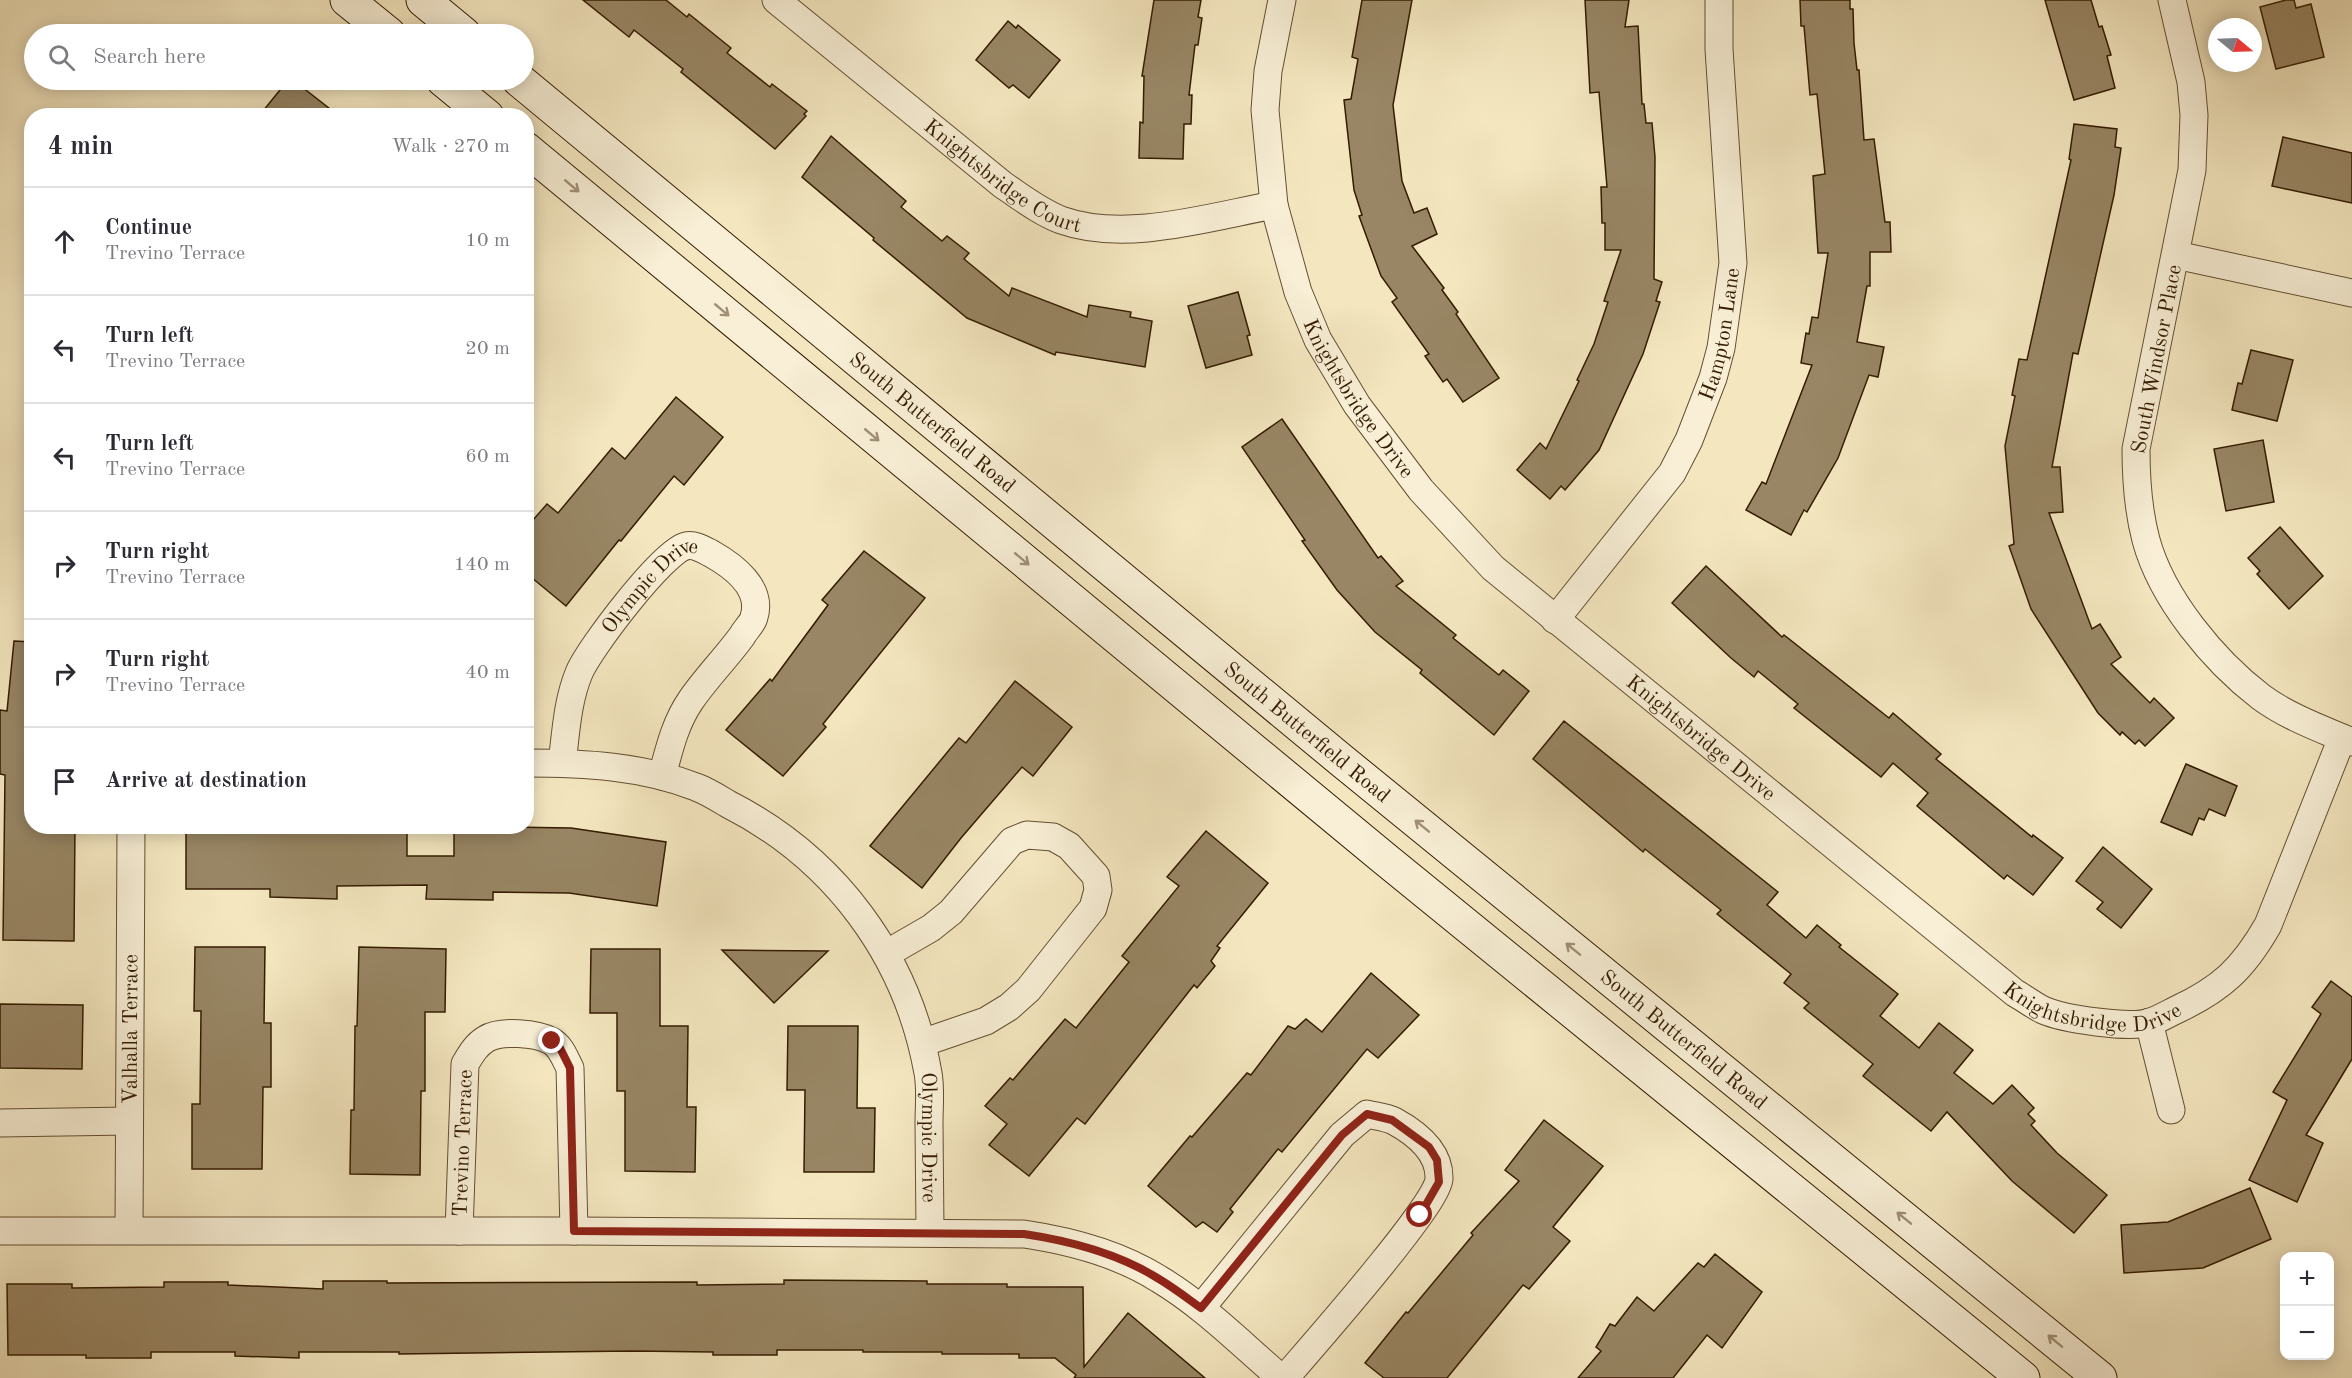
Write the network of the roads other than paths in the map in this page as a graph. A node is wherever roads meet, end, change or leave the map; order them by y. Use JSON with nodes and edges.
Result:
{"nodes":[{"id":1,"x":347,"y":0,"type":"edge"},
{"id":2,"x":423,"y":0,"type":"edge"},
{"id":3,"x":776,"y":0,"type":"edge"},
{"id":4,"x":1282,"y":0,"type":"edge"},
{"id":5,"x":1719,"y":0,"type":"edge"},
{"id":6,"x":2172,"y":0,"type":"edge"},
{"id":7,"x":377,"y":24,"type":"edge"},
{"id":8,"x":452,"y":24,"type":"edge"},
{"id":9,"x":455,"y":90,"type":"edge"},
{"id":10,"x":531,"y":90,"type":"edge"},
{"id":11,"x":477,"y":108,"type":"edge"},
{"id":12,"x":534,"y":155,"type":"edge"},
{"id":13,"x":1274,"y":205,"type":"junction"},
{"id":14,"x":2176,"y":255,"type":"junction"},
{"id":15,"x":2352,"y":293,"type":"edge"},
{"id":16,"x":1555,"y":620,"type":"junction"},
{"id":17,"x":2347,"y":740,"type":"edge"},
{"id":18,"x":534,"y":763,"type":"edge"},
{"id":19,"x":562,"y":763,"type":"junction"},
{"id":20,"x":662,"y":776,"type":"junction"},
{"id":21,"x":131,"y":834,"type":"edge"},
{"id":22,"x":886,"y":954,"type":"junction"},
{"id":23,"x":2149,"y":1023,"type":"junction"},
{"id":24,"x":922,"y":1043,"type":"junction"},
{"id":25,"x":2171,"y":1110,"type":"dead end"},
{"id":26,"x":129,"y":1121,"type":"junction"},
{"id":27,"x":0,"y":1123,"type":"edge"},
{"id":28,"x":129,"y":1230,"type":"junction"},
{"id":29,"x":459,"y":1230,"type":"junction"},
{"id":30,"x":0,"y":1231,"type":"edge"},
{"id":31,"x":574,"y":1231,"type":"junction"},
{"id":32,"x":930,"y":1232,"type":"junction"},
{"id":33,"x":1201,"y":1308,"type":"junction"},
{"id":34,"x":1283,"y":1378,"type":"edge"},
{"id":35,"x":2023,"y":1378,"type":"edge"},
{"id":36,"x":2100,"y":1378,"type":"edge"}],
"edges":[{"from":1,"to":7,"type":"main road"},
{"from":2,"to":8,"type":"main road"},
{"from":3,"to":13,"type":"street","name":"Knightsbridge Court"},
{"from":4,"to":13,"type":"street","name":"Knightsbridge Drive"},
{"from":5,"to":16,"type":"street","name":"Hampton Lane"},
{"from":6,"to":14,"type":"street","name":"South Windsor Place"},
{"from":9,"to":11,"type":"main road"},
{"from":36,"to":10,"type":"main road","name":"South Butterfield Road","one_way":true},
{"from":12,"to":35,"type":"main road","one_way":true},
{"from":13,"to":16,"type":"street","name":"Knightsbridge Drive"},
{"from":14,"to":15,"type":"street"},
{"from":14,"to":17,"type":"street","name":"South Windsor Place"},
{"from":16,"to":23,"type":"street","name":"Knightsbridge Drive"},
{"from":17,"to":23,"type":"street","name":"Knightsbridge Drive"},
{"from":18,"to":19,"type":"street","name":"Olympic Drive"},
{"from":19,"to":20,"type":"street","name":"Olympic Drive"},
{"from":19,"to":20,"type":"street","name":"Olympic Drive"},
{"from":20,"to":22,"type":"street","name":"Olympic Drive"},
{"from":21,"to":26,"type":"street","name":"Valhalla Terrace"},
{"from":22,"to":24,"type":"street","name":"Olympic Drive"},
{"from":22,"to":24,"type":"street","name":"Olympic Drive"},
{"from":23,"to":25,"type":"street"},
{"from":24,"to":32,"type":"street","name":"Olympic Drive"},
{"from":26,"to":27,"type":"street"},
{"from":26,"to":28,"type":"street","name":"Valhalla Terrace"},
{"from":28,"to":29,"type":"street","name":"Trevino Terrace"},
{"from":28,"to":30,"type":"street","name":"Trevino Terrace"},
{"from":29,"to":31,"type":"street","name":"Trevino Terrace"},
{"from":29,"to":31,"type":"street","name":"Trevino Terrace"},
{"from":31,"to":32,"type":"street","name":"Trevino Terrace"},
{"from":32,"to":33,"type":"street","name":"Trevino Terrace"},
{"from":33,"to":34,"type":"street","name":"Trevino Terrace"},
{"from":33,"to":34,"type":"street","name":"Trevino Terrace"}]}
